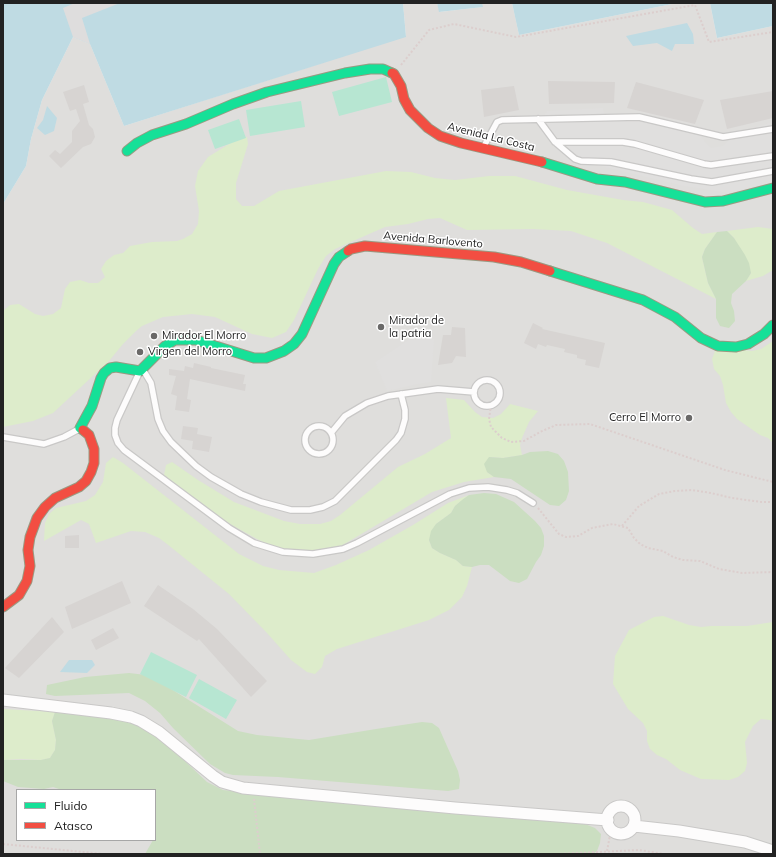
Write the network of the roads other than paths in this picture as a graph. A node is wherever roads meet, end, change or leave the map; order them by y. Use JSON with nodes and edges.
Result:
{"nodes":[{"id":1,"x":538,"y":119,"type":"junction"},
{"id":2,"x":773,"y":130,"type":"edge"},
{"id":3,"x":555,"y":142,"type":"junction"},
{"id":4,"x":482,"y":148,"type":"junction"},
{"id":5,"x":127,"y":151,"type":"dead end"},
{"id":6,"x":773,"y":156,"type":"edge"},
{"id":7,"x":773,"y":171,"type":"edge"},
{"id":8,"x":773,"y":188,"type":"edge"},
{"id":9,"x":773,"y":324,"type":"edge"},
{"id":10,"x":140,"y":371,"type":"junction"},
{"id":11,"x":474,"y":392,"type":"junction"},
{"id":12,"x":401,"y":394,"type":"junction"},
{"id":13,"x":80,"y":428,"type":"junction"},
{"id":14,"x":331,"y":433,"type":"junction"},
{"id":15,"x":3,"y":437,"type":"edge"},
{"id":16,"x":533,"y":503,"type":"road end"},
{"id":17,"x":3,"y":607,"type":"edge"},
{"id":18,"x":3,"y":700,"type":"edge"},
{"id":19,"x":610,"y":825,"type":"junction"},
{"id":20,"x":634,"y":826,"type":"junction"},
{"id":21,"x":773,"y":851,"type":"edge"}],
"edges":[{"from":1,"to":2,"type":"lane"},
{"from":1,"to":3,"type":"lane"},
{"from":1,"to":4,"type":"lane"},
{"from":3,"to":6,"type":"lane"},
{"from":3,"to":7,"type":"lane"},
{"from":4,"to":5,"type":"street","name":"Avenida La Costa"},
{"from":4,"to":8,"type":"street","name":"Avenida La Costa"},
{"from":9,"to":10,"type":"street","name":"Avenida Barlovento"},
{"from":10,"to":12,"type":"lane"},
{"from":10,"to":13,"type":"street"},
{"from":10,"to":16,"type":"lane"},
{"from":11,"to":11,"type":"lane"},
{"from":11,"to":12,"type":"lane"},
{"from":12,"to":14,"type":"lane"},
{"from":13,"to":15,"type":"lane"},
{"from":13,"to":17,"type":"street"},
{"from":14,"to":14,"type":"lane"},
{"from":18,"to":19,"type":"street"},
{"from":19,"to":20,"type":"street"},
{"from":19,"to":20,"type":"street"},
{"from":20,"to":21,"type":"street"}]}
